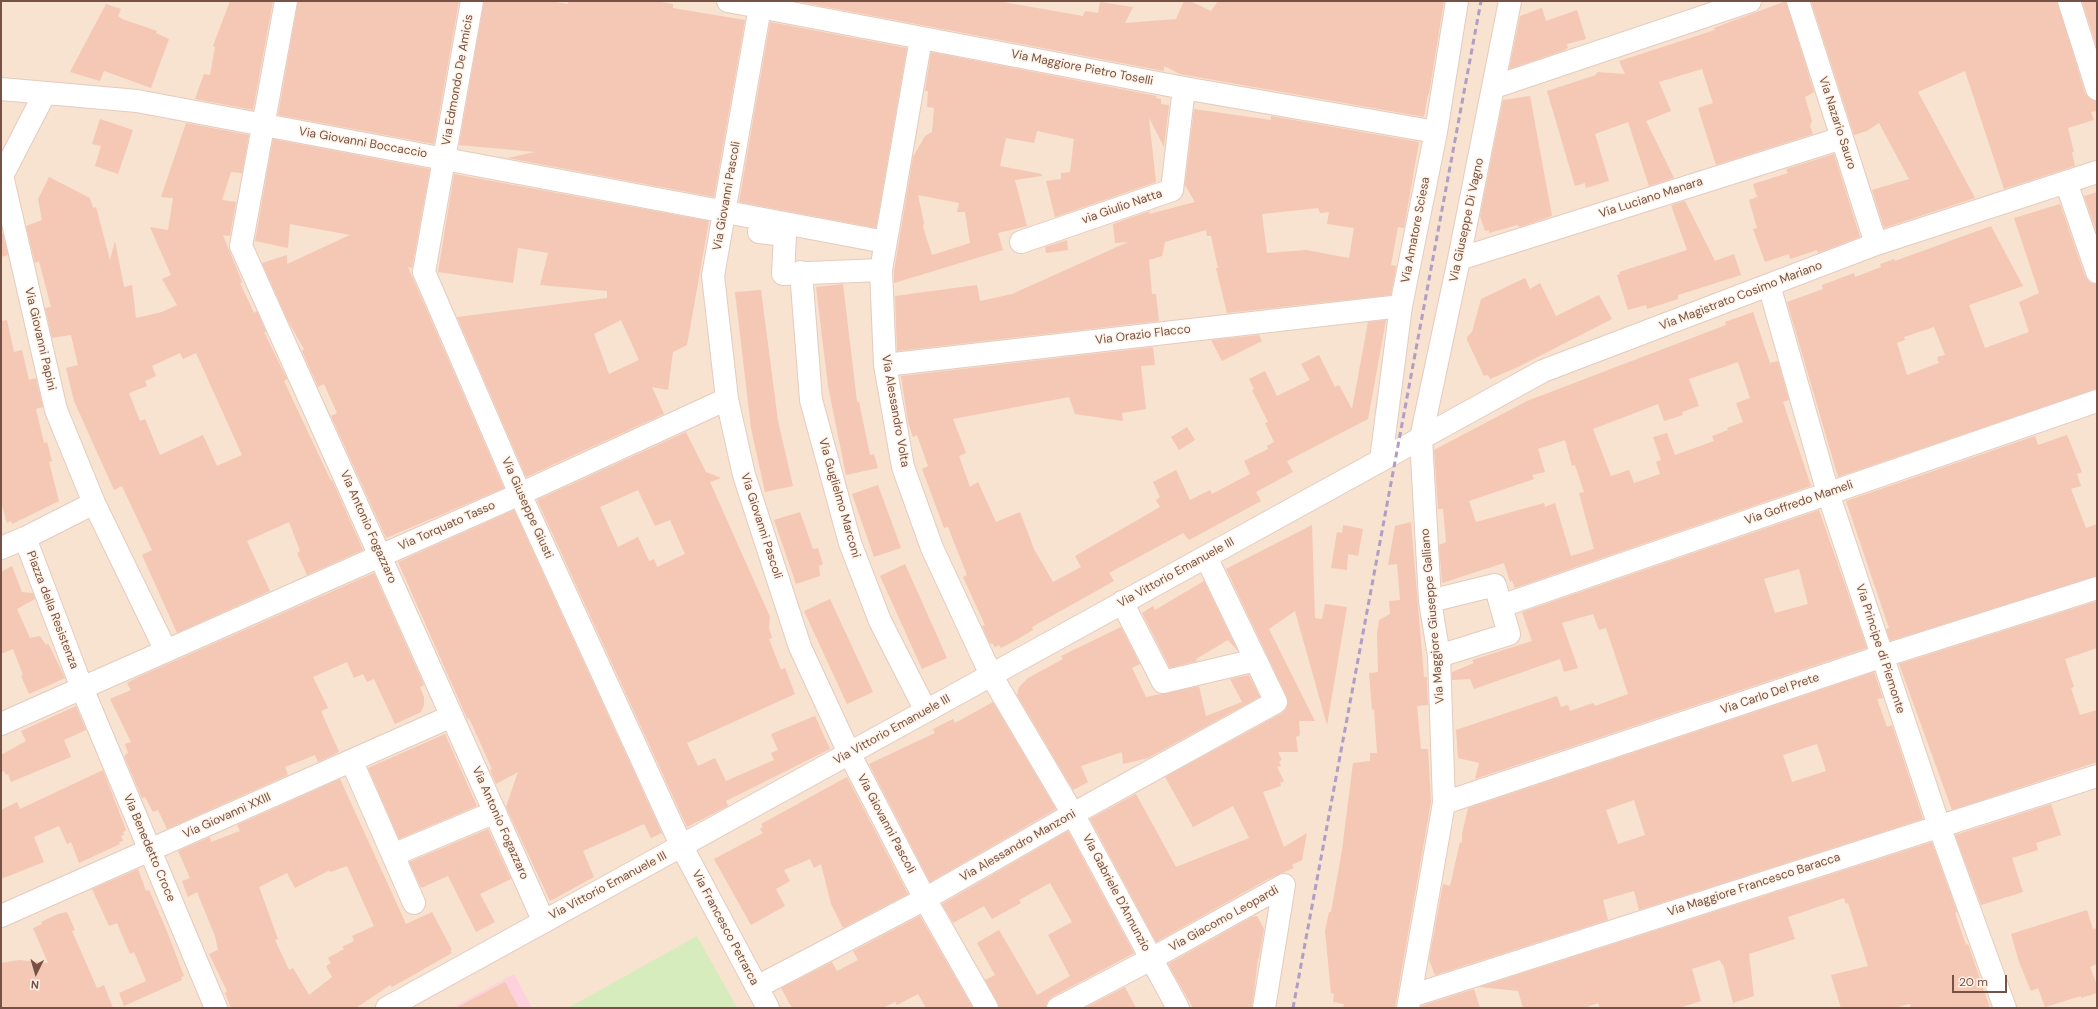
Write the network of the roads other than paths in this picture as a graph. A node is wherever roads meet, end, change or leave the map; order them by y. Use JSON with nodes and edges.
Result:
{"nodes":[{"id":1,"x":286,"y":1,"type":"edge"},
{"id":2,"x":472,"y":1,"type":"edge"},
{"id":3,"x":728,"y":1,"type":"edge"},
{"id":4,"x":1457,"y":1,"type":"edge"},
{"id":5,"x":1510,"y":1,"type":"edge"},
{"id":6,"x":1750,"y":1,"type":"edge"},
{"id":7,"x":1798,"y":1,"type":"edge"},
{"id":8,"x":2069,"y":1,"type":"edge"},
{"id":9,"x":761,"y":4,"type":"edge"},
{"id":10,"x":921,"y":38,"type":"junction"},
{"id":11,"x":1494,"y":87,"type":"junction"},
{"id":12,"x":1184,"y":88,"type":"junction"},
{"id":13,"x":1,"y":89,"type":"edge"},
{"id":14,"x":2097,"y":89,"type":"edge"},
{"id":15,"x":45,"y":93,"type":"junction"},
{"id":16,"x":264,"y":125,"type":"junction"},
{"id":17,"x":1436,"y":132,"type":"junction"},
{"id":18,"x":1842,"y":138,"type":"junction"},
{"id":19,"x":444,"y":158,"type":"junction"},
{"id":20,"x":2097,"y":172,"type":"edge"},
{"id":21,"x":2,"y":174,"type":"edge"},
{"id":22,"x":2066,"y":182,"type":"junction"},
{"id":23,"x":722,"y":220,"type":"junction"},
{"id":24,"x":885,"y":242,"type":"junction"},
{"id":25,"x":1021,"y":242,"type":"dead end"},
{"id":26,"x":1876,"y":244,"type":"junction"},
{"id":27,"x":1460,"y":259,"type":"junction"},
{"id":28,"x":881,"y":270,"type":"junction"},
{"id":29,"x":800,"y":272,"type":"junction"},
{"id":30,"x":2097,"y":272,"type":"edge"},
{"id":31,"x":1769,"y":285,"type":"junction"},
{"id":32,"x":1401,"y":306,"type":"junction"},
{"id":33,"x":885,"y":365,"type":"junction"},
{"id":34,"x":727,"y":399,"type":"junction"},
{"id":35,"x":2097,"y":401,"type":"edge"},
{"id":36,"x":1421,"y":438,"type":"junction"},
{"id":37,"x":1389,"y":455,"type":"junction"},
{"id":38,"x":1828,"y":493,"type":"junction"},
{"id":39,"x":520,"y":494,"type":"junction"},
{"id":40,"x":94,"y":503,"type":"junction"},
{"id":41,"x":25,"y":538,"type":"junction"},
{"id":42,"x":1,"y":548,"type":"edge"},
{"id":43,"x":381,"y":556,"type":"junction"},
{"id":44,"x":1206,"y":557,"type":"junction"},
{"id":45,"x":2097,"y":588,"type":"edge"},
{"id":46,"x":1430,"y":601,"type":"junction"},
{"id":47,"x":1122,"y":602,"type":"junction"},
{"id":48,"x":1501,"y":606,"type":"junction"},
{"id":49,"x":166,"y":651,"type":"junction"},
{"id":50,"x":1439,"y":656,"type":"junction"},
{"id":51,"x":1883,"y":656,"type":"junction"},
{"id":52,"x":1256,"y":660,"type":"junction"},
{"id":53,"x":991,"y":675,"type":"junction"},
{"id":54,"x":82,"y":688,"type":"junction"},
{"id":55,"x":926,"y":711,"type":"junction"},
{"id":56,"x":452,"y":716,"type":"junction"},
{"id":57,"x":1,"y":724,"type":"edge"},
{"id":58,"x":849,"y":753,"type":"junction"},
{"id":59,"x":352,"y":762,"type":"junction"},
{"id":60,"x":2097,"y":776,"type":"edge"},
{"id":61,"x":1444,"y":803,"type":"junction"},
{"id":62,"x":495,"y":812,"type":"junction"},
{"id":63,"x":1073,"y":814,"type":"junction"},
{"id":64,"x":1939,"y":826,"type":"junction"},
{"id":65,"x":682,"y":847,"type":"junction"},
{"id":66,"x":150,"y":849,"type":"junction"},
{"id":67,"x":392,"y":855,"type":"junction"},
{"id":68,"x":925,"y":899,"type":"junction"},
{"id":69,"x":414,"y":903,"type":"dead end"},
{"id":70,"x":1,"y":916,"type":"edge"},
{"id":71,"x":544,"y":922,"type":"junction"},
{"id":72,"x":1152,"y":959,"type":"junction"},
{"id":73,"x":757,"y":987,"type":"junction"},
{"id":74,"x":1410,"y":1002,"type":"edge"},
{"id":75,"x":216,"y":1008,"type":"edge"},
{"id":76,"x":387,"y":1008,"type":"edge"},
{"id":77,"x":768,"y":1008,"type":"edge"},
{"id":78,"x":987,"y":1008,"type":"edge"},
{"id":79,"x":1058,"y":1008,"type":"edge"},
{"id":80,"x":1178,"y":1008,"type":"edge"},
{"id":81,"x":1264,"y":1008,"type":"edge"},
{"id":82,"x":2005,"y":1008,"type":"edge"}],
"edges":[{"from":1,"to":16,"type":"street","name":"Via Antonio Fogazzaro"},
{"from":2,"to":19,"type":"street","name":"Via Edmondo De Amicis"},
{"from":3,"to":9,"type":"street","name":"Via Maggiore Pietro Toselli"},
{"from":4,"to":17,"type":"street","name":"Via Amatore Sciesa"},
{"from":5,"to":11,"type":"street","name":"Via Giuseppe Di Vagno"},
{"from":6,"to":11,"type":"street"},
{"from":7,"to":18,"type":"street","name":"Via Nazario Sauro"},
{"from":8,"to":14,"type":"street"},
{"from":9,"to":10,"type":"street","name":"Via Maggiore Pietro Toselli"},
{"from":9,"to":23,"type":"street","name":"Via Giovanni Pascoli"},
{"from":10,"to":12,"type":"street","name":"Via Maggiore Pietro Toselli"},
{"from":10,"to":24,"type":"street","name":"Via Alessandro Volta"},
{"from":11,"to":27,"type":"street","name":"Via Giuseppe Di Vagno"},
{"from":12,"to":17,"type":"street","name":"Via Maggiore Pietro Toselli"},
{"from":12,"to":25,"type":"street","name":"via Giulio Natta"},
{"from":13,"to":15,"type":"street","name":"Via Giovanni Boccaccio"},
{"from":15,"to":16,"type":"street","name":"Via Giovanni Boccaccio"},
{"from":15,"to":21,"type":"street"},
{"from":16,"to":19,"type":"street","name":"Via Giovanni Boccaccio"},
{"from":16,"to":43,"type":"street","name":"Via Antonio Fogazzaro"},
{"from":17,"to":32,"type":"street","name":"Via Amatore Sciesa"},
{"from":18,"to":26,"type":"street","name":"Via Nazario Sauro"},
{"from":18,"to":27,"type":"street","name":"Via Luciano Manara"},
{"from":19,"to":23,"type":"street","name":"Via Giovanni Boccaccio"},
{"from":19,"to":39,"type":"street","name":"Via Giuseppe Giusti"},
{"from":20,"to":22,"type":"street","name":"Via Magistrato Cosimo Mariano"},
{"from":21,"to":40,"type":"street","name":"Via Giovanni Papini"},
{"from":22,"to":26,"type":"street","name":"Via Magistrato Cosimo Mariano"},
{"from":22,"to":30,"type":"street"},
{"from":23,"to":24,"type":"street"},
{"from":23,"to":29,"type":"street"},
{"from":23,"to":34,"type":"street","name":"Via Giovanni Pascoli"},
{"from":24,"to":28,"type":"street","name":"Via Alessandro Volta"},
{"from":26,"to":31,"type":"street","name":"Via Magistrato Cosimo Mariano"},
{"from":27,"to":36,"type":"street","name":"Via Giuseppe Di Vagno"},
{"from":28,"to":29,"type":"street"},
{"from":28,"to":33,"type":"street","name":"Via Alessandro Volta"},
{"from":29,"to":55,"type":"street","name":"Via Guglielmo Marconi"},
{"from":31,"to":36,"type":"street","name":"Via Magistrato Cosimo Mariano"},
{"from":31,"to":38,"type":"street","name":"Via Principe di Piemonte"},
{"from":32,"to":33,"type":"street","name":"Via Orazio Flacco"},
{"from":32,"to":37,"type":"street","name":"Via Amatore Sciesa"},
{"from":33,"to":53,"type":"street","name":"Via Alessandro Volta"},
{"from":34,"to":39,"type":"street","name":"Via Torquato Tasso"},
{"from":34,"to":58,"type":"street","name":"Via Giovanni Pascoli"},
{"from":35,"to":38,"type":"street","name":"Via Goffredo Mameli"},
{"from":36,"to":37,"type":"street","name":"Via Magistrato Cosimo Mariano"},
{"from":36,"to":46,"type":"street","name":"Via Maggiore Giuseppe Galliano"},
{"from":37,"to":44,"type":"street","name":"Via Vittorio Emanuele III"},
{"from":38,"to":48,"type":"street","name":"Via Goffredo Mameli"},
{"from":38,"to":51,"type":"street","name":"Via Principe di Piemonte"},
{"from":39,"to":43,"type":"street","name":"Via Torquato Tasso"},
{"from":39,"to":65,"type":"street","name":"Via Giuseppe Giusti"},
{"from":40,"to":41,"type":"street","name":"Piazza della Resistenza"},
{"from":40,"to":49,"type":"street"},
{"from":41,"to":42,"type":"street"},
{"from":41,"to":54,"type":"street","name":"Piazza della Resistenza"},
{"from":43,"to":49,"type":"street","name":"Via Torquato Tasso"},
{"from":43,"to":56,"type":"street","name":"Via Antonio Fogazzaro"},
{"from":44,"to":47,"type":"street","name":"Via Vittorio Emanuele III"},
{"from":44,"to":52,"type":"street"},
{"from":45,"to":51,"type":"street","name":"Via Carlo Del Prete"},
{"from":46,"to":48,"type":"street"},
{"from":46,"to":50,"type":"street","name":"Via Maggiore Giuseppe Galliano"},
{"from":47,"to":52,"type":"street"},
{"from":47,"to":53,"type":"street","name":"Via Vittorio Emanuele III"},
{"from":48,"to":50,"type":"street"},
{"from":49,"to":54,"type":"street"},
{"from":50,"to":61,"type":"street","name":"Via Maggiore Giuseppe Galliano"},
{"from":51,"to":61,"type":"street","name":"Via Carlo Del Prete"},
{"from":51,"to":64,"type":"street","name":"Via Principe di Piemonte"},
{"from":52,"to":63,"type":"street","name":"Via Alessandro Manzoni"},
{"from":53,"to":55,"type":"street","name":"Via Vittorio Emanuele III"},
{"from":53,"to":63,"type":"street","name":"Via Gabriele D'Annunzio"},
{"from":54,"to":57,"type":"street"},
{"from":54,"to":66,"type":"street","name":"Via Benedetto Croce"},
{"from":55,"to":58,"type":"street","name":"Via Vittorio Emanuele III"},
{"from":56,"to":59,"type":"street","name":"Via Giovanni XXIII"},
{"from":56,"to":62,"type":"street","name":"Via Antonio Fogazzaro"},
{"from":58,"to":65,"type":"street","name":"Via Vittorio Emanuele III"},
{"from":58,"to":68,"type":"street","name":"Via Giovanni Pascoli"},
{"from":59,"to":66,"type":"street","name":"Via Giovanni XXIII"},
{"from":59,"to":67,"type":"street"},
{"from":60,"to":64,"type":"street","name":"Via Maggiore Francesco Baracca"},
{"from":61,"to":74,"type":"street","name":"Via Maggiore Giuseppe Galliano"},
{"from":62,"to":67,"type":"street"},
{"from":62,"to":71,"type":"street","name":"Via Antonio Fogazzaro"},
{"from":63,"to":68,"type":"street","name":"Via Alessandro Manzoni"},
{"from":63,"to":72,"type":"street","name":"Via Gabriele D'Annunzio"},
{"from":64,"to":74,"type":"street","name":"Via Maggiore Francesco Baracca"},
{"from":64,"to":82,"type":"street","name":"Via Principe di Piemonte"},
{"from":65,"to":71,"type":"street","name":"Via Vittorio Emanuele III"},
{"from":65,"to":73,"type":"street","name":"Via Francesco Petrarca"},
{"from":66,"to":70,"type":"street","name":"Via Giovanni XXIII"},
{"from":66,"to":75,"type":"street","name":"Via Benedetto Croce"},
{"from":67,"to":69,"type":"street"},
{"from":68,"to":73,"type":"street","name":"Via Alessandro Manzoni"},
{"from":68,"to":78,"type":"street","name":"Via Giovanni Pascoli"},
{"from":71,"to":76,"type":"street","name":"Via Vittorio Emanuele III"},
{"from":72,"to":79,"type":"street","name":"Via Giacomo Leopardi"},
{"from":72,"to":80,"type":"street","name":"Via Gabriele D'Annunzio"},
{"from":72,"to":81,"type":"street","name":"Via Giacomo Leopardi"},
{"from":73,"to":77,"type":"street","name":"Via Francesco Petrarca"}]}
